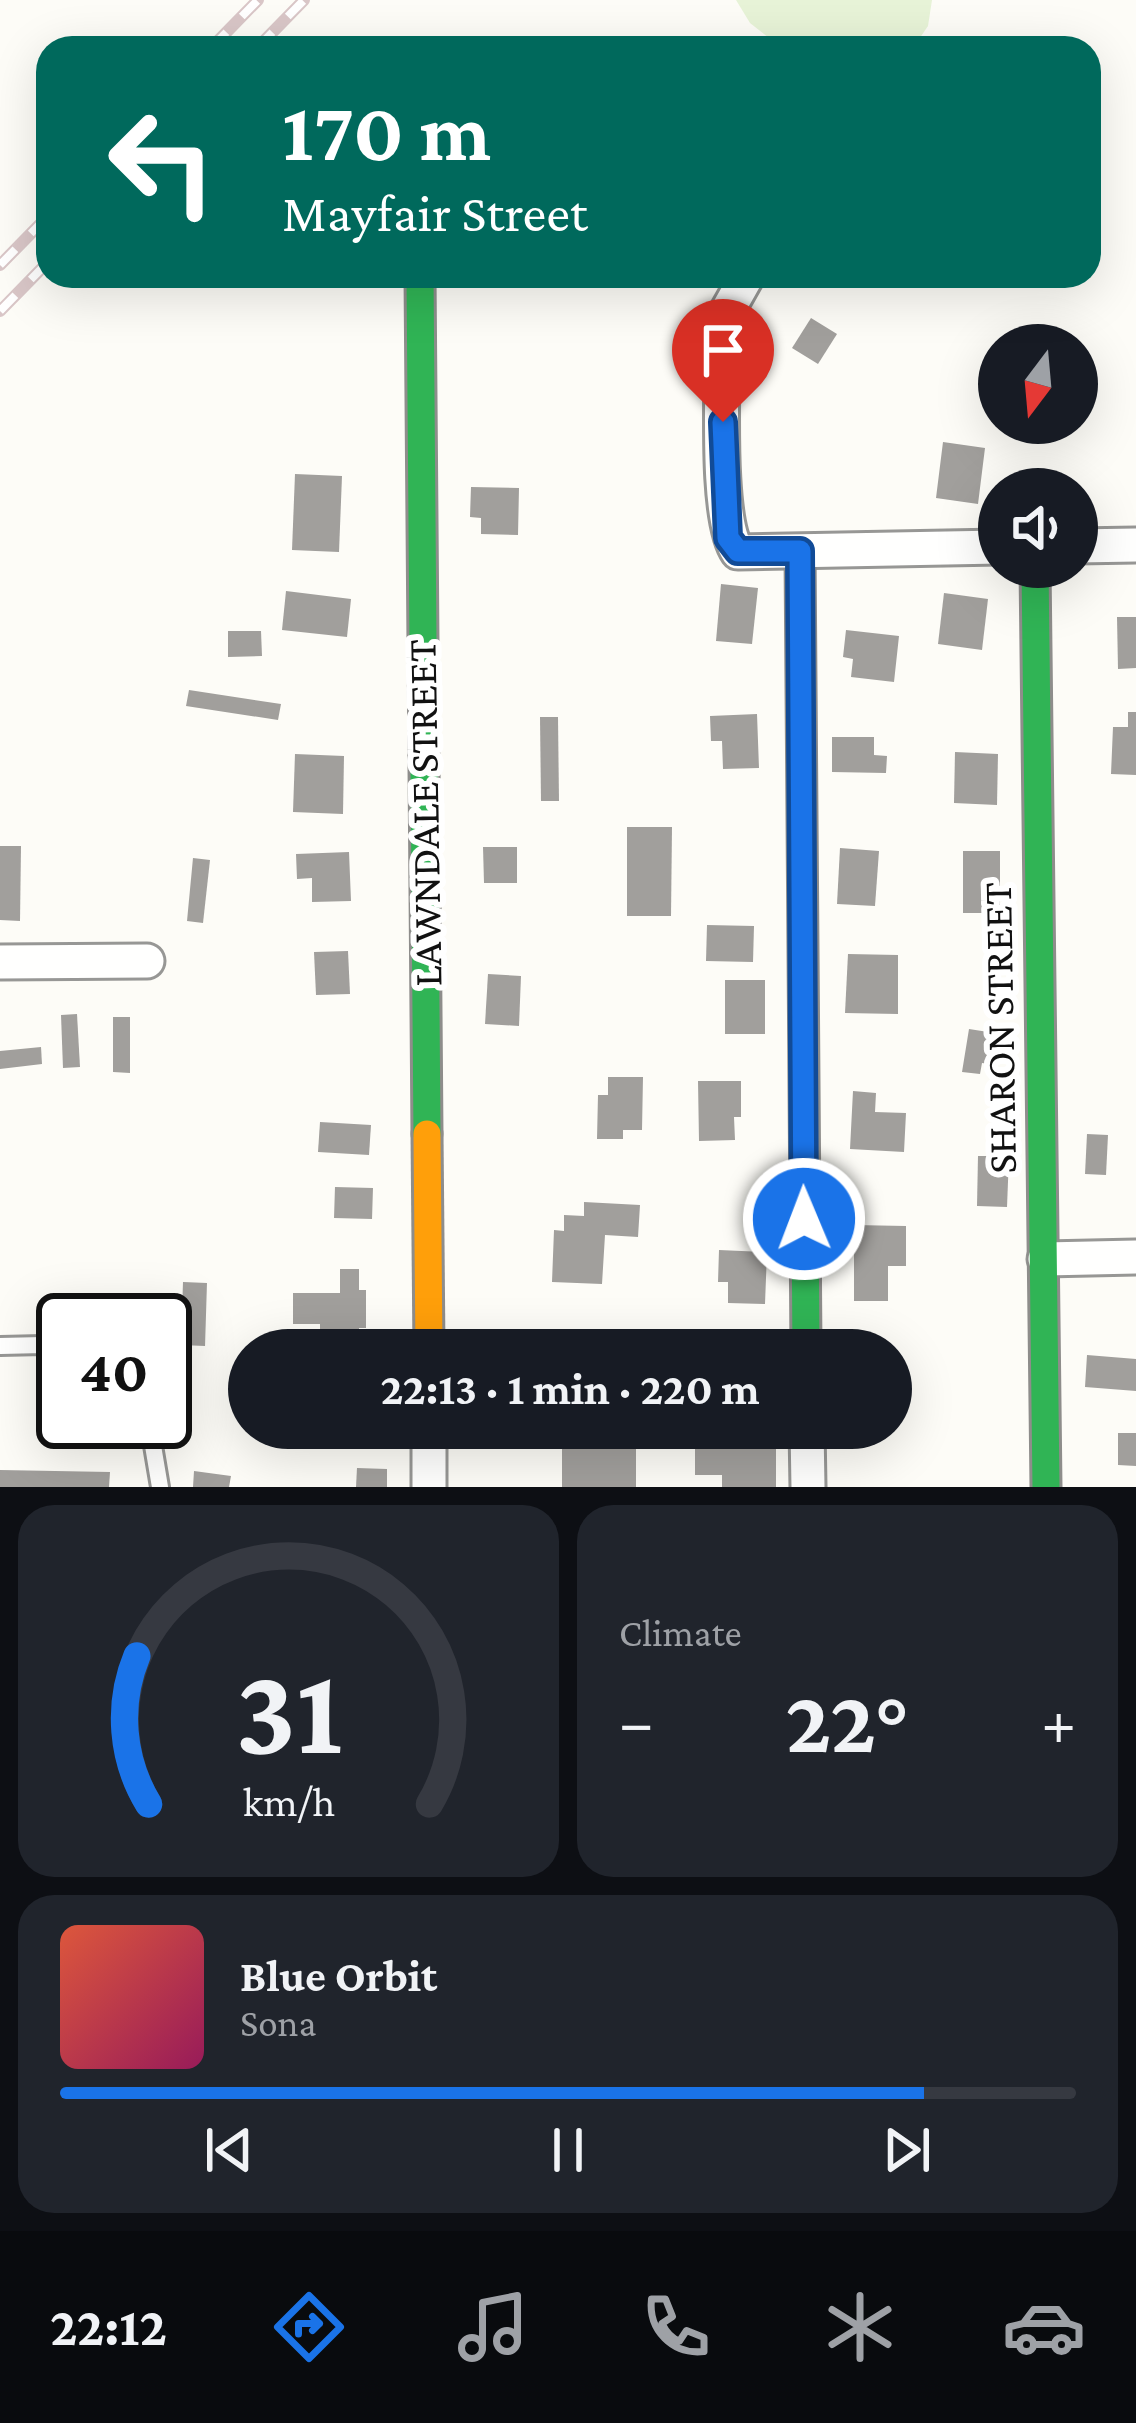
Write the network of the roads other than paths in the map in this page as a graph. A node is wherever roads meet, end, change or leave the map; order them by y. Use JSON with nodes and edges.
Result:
{"nodes":[{"id":1,"x":420,"y":288,"type":"edge"},
{"id":2,"x":740,"y":288,"type":"edge"},
{"id":3,"x":1136,"y":544,"type":"edge"},
{"id":4,"x":1098,"y":545,"type":"edge"},
{"id":5,"x":978,"y":547,"type":"edge"},
{"id":6,"x":800,"y":551,"type":"junction"},
{"id":7,"x":1035,"y":588,"type":"edge"},
{"id":8,"x":147,"y":961,"type":"dead end"},
{"id":9,"x":0,"y":962,"type":"edge"},
{"id":10,"x":1136,"y":1257,"type":"edge"},
{"id":11,"x":1046,"y":1259,"type":"junction"},
{"id":12,"x":429,"y":1329,"type":"edge"},
{"id":13,"x":806,"y":1329,"type":"edge"},
{"id":14,"x":36,"y":1345,"type":"edge"},
{"id":15,"x":0,"y":1346,"type":"edge"},
{"id":16,"x":154,"y":1449,"type":"edge"},
{"id":17,"x":429,"y":1449,"type":"edge"},
{"id":18,"x":807,"y":1449,"type":"edge"},
{"id":19,"x":160,"y":1487,"type":"edge"},
{"id":20,"x":430,"y":1487,"type":"edge"},
{"id":21,"x":808,"y":1487,"type":"edge"},
{"id":22,"x":1046,"y":1487,"type":"edge"}],
"edges":[{"from":1,"to":12,"type":"street","name":"LAWNDALE STREET"},
{"from":2,"to":6,"type":"street"},
{"from":3,"to":4,"type":"street"},
{"from":5,"to":6,"type":"street"},
{"from":6,"to":13,"type":"street"},
{"from":7,"to":11,"type":"street","name":"SHARON STREET"},
{"from":8,"to":9,"type":"street"},
{"from":10,"to":11,"type":"street"},
{"from":11,"to":22,"type":"street","name":"SHARON STREET"},
{"from":14,"to":15,"type":"lane"},
{"from":16,"to":19,"type":"lane"},
{"from":17,"to":20,"type":"street"},
{"from":18,"to":21,"type":"street"}]}
